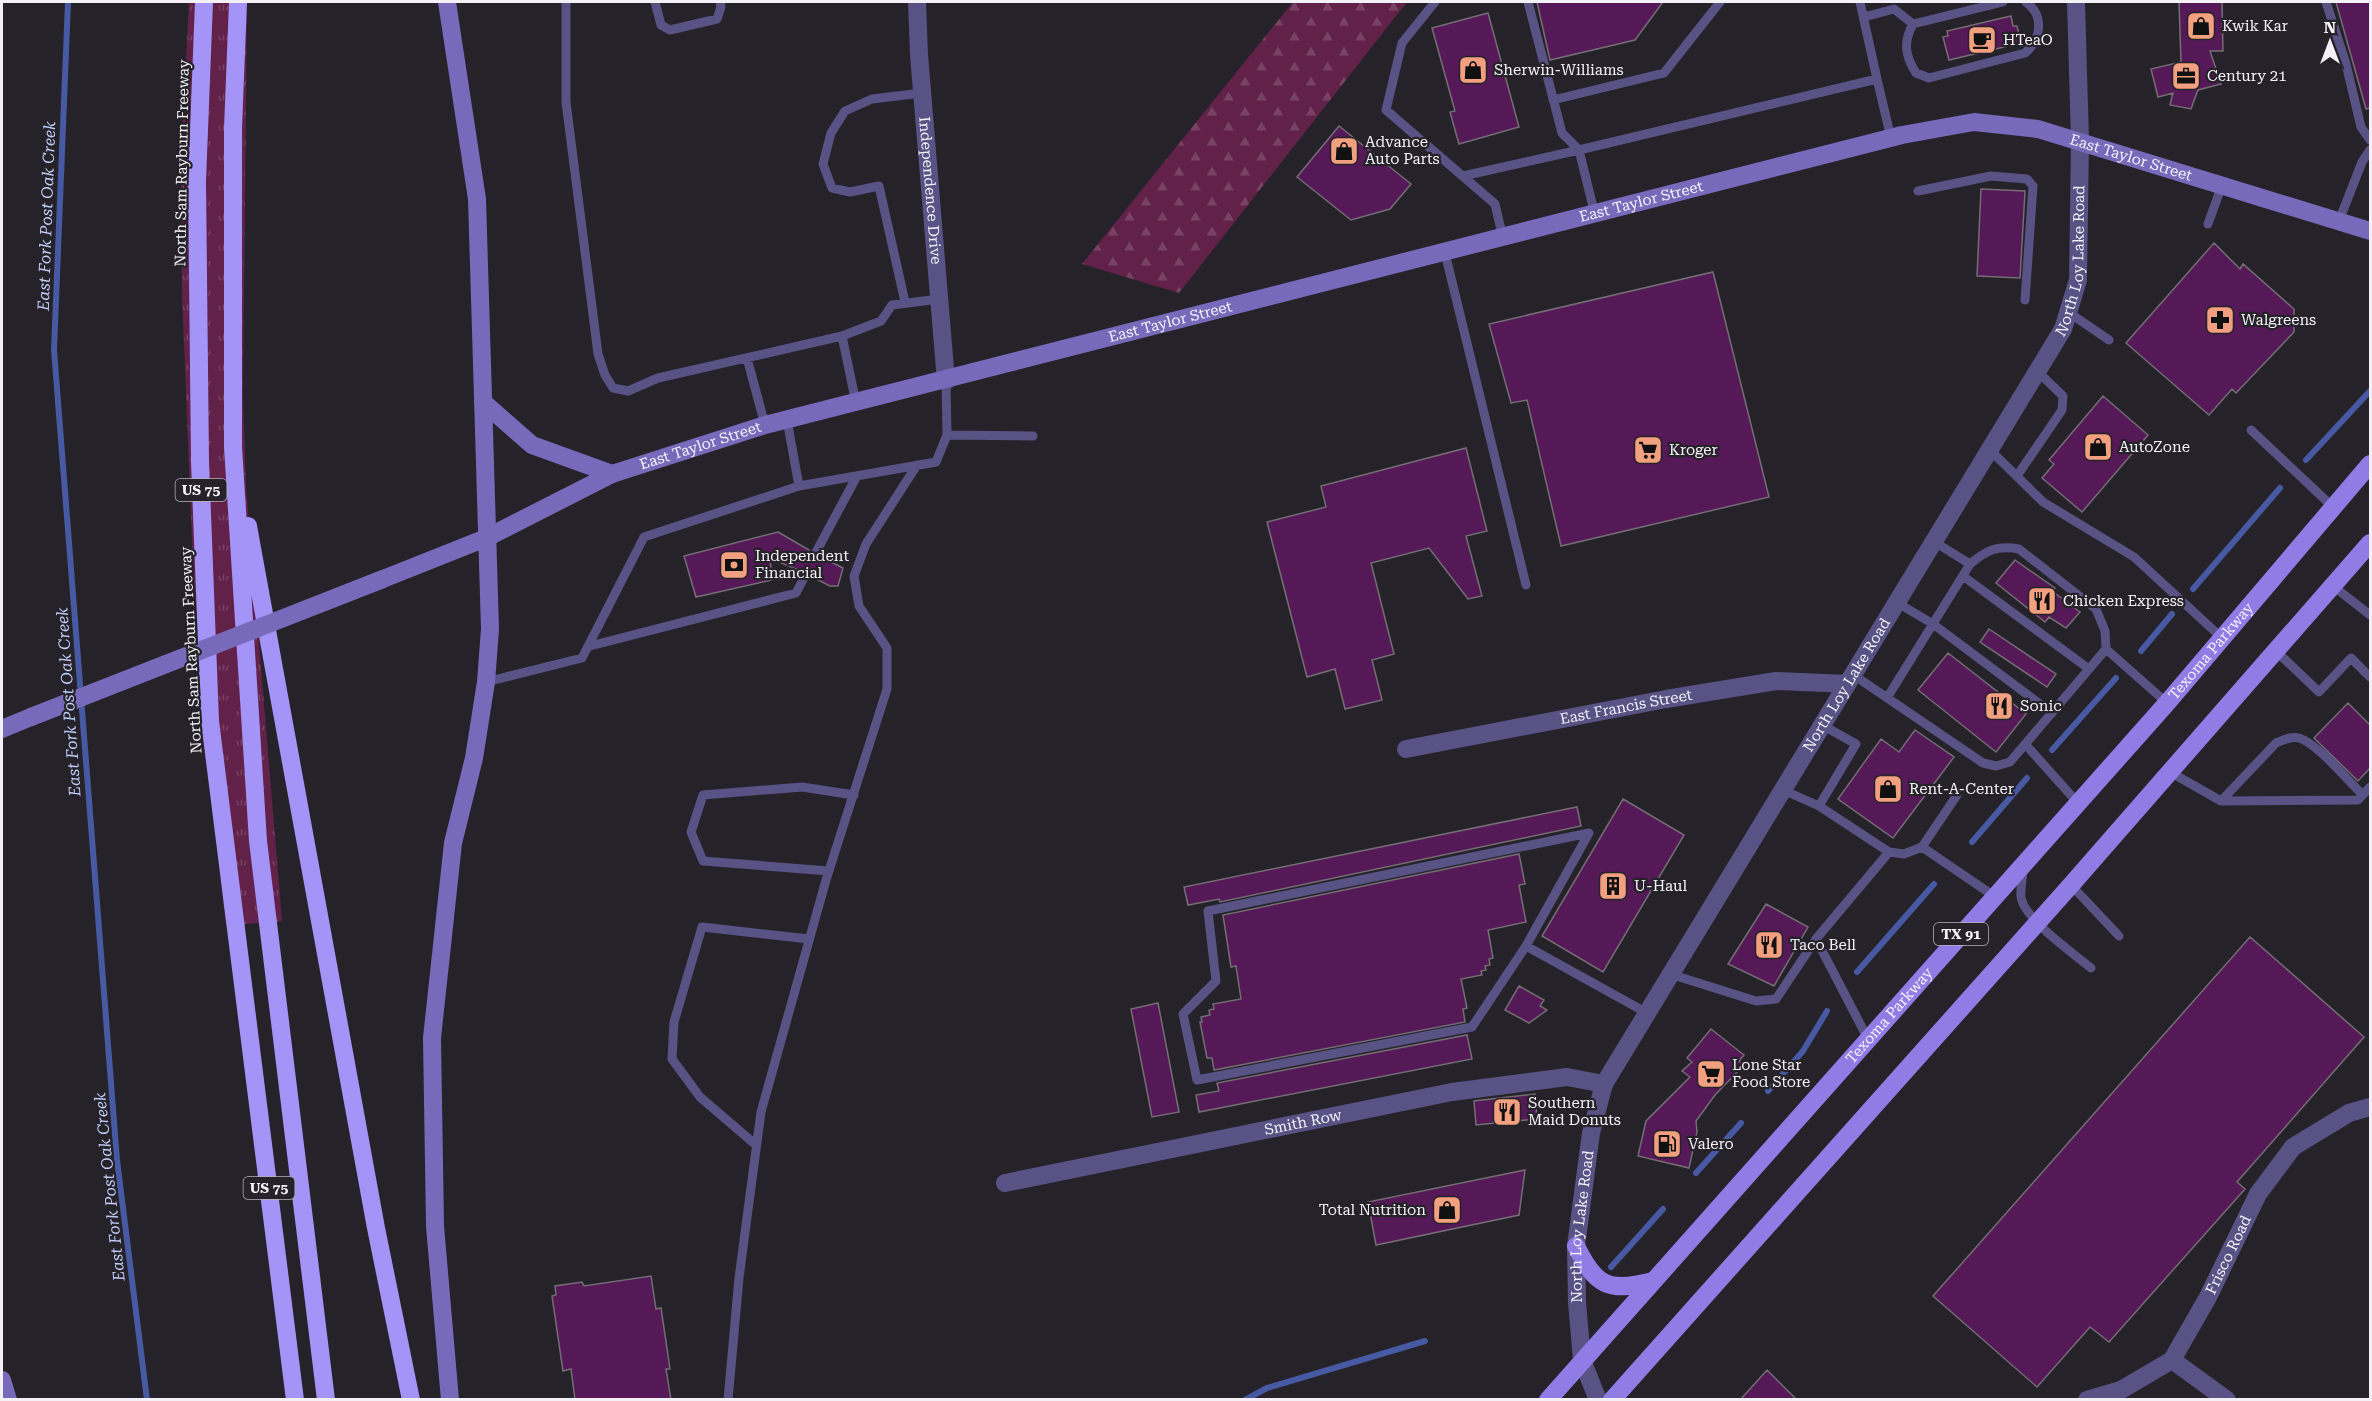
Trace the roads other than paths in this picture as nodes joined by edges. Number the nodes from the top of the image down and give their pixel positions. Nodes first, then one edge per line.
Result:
1 (204, 2) edge
2 (238, 2) edge
3 (447, 2) edge
4 (566, 2) edge
5 (655, 2) edge
6 (720, 2) edge
7 (917, 2) edge
8 (1435, 2) edge
9 (1528, 2) edge
10 (1720, 2) edge
11 (1860, 2) edge
12 (2003, 2) edge
13 (2026, 2) edge
14 (2076, 2) edge
15 (2326, 2) edge
16 (1864, 17) junction
17 (1913, 24) junction
18 (1877, 79) junction
19 (922, 93) junction
20 (1553, 100) junction
21 (1891, 138) junction
22 (2370, 140) edge
23 (2080, 141) junction
24 (1579, 150) junction
25 (2370, 150) edge
26 (1463, 176) junction
27 (2222, 185) junction
28 (1918, 191) dead end
29 (1595, 214) junction
30 (2339, 221) junction
31 (2208, 224) dead end
32 (2370, 231) edge
33 (1503, 238) junction
34 (1445, 253) junction
35 (939, 299) junction
36 (2025, 300) dead end
37 (905, 302) junction
38 (2068, 312) junction
39 (842, 336) junction
40 (2109, 340) dead end
41 (747, 358) junction
42 (2037, 371) junction
43 (946, 381) junction
44 (483, 402) junction
45 (856, 403) junction
46 (786, 420) junction
47 (765, 425) junction
48 (2251, 430) dead end
49 (947, 435) junction
50 (1033, 435) dead end
51 (233, 447) junction
52 (1989, 449) junction
53 (2370, 464) edge
54 (917, 465) junction
55 (612, 474) junction
56 (857, 476) junction
57 (2017, 476) junction
58 (799, 486) junction
59 (2332, 507) junction
60 (486, 538) junction
61 (1933, 541) junction
62 (2370, 543) edge
63 (815, 554) dead end
64 (1970, 564) junction
65 (806, 574) dead end
66 (1963, 576) junction
67 (1526, 585) dead end
68 (2333, 586) junction
69 (1896, 602) junction
70 (2370, 615) edge
71 (1933, 624) junction
72 (2222, 638) junction
73 (590, 646) junction
74 (2106, 649) junction
75 (2276, 651) junction
76 (2089, 669) junction
77 (2370, 677) edge
78 (1850, 679) junction
79 (486, 682) junction
80 (1887, 698) junction
81 (2167, 703) junction
82 (2052, 713) junction
83 (1822, 725) junction
84 (2, 729) edge
85 (2026, 745) junction
86 (1407, 749) dead end
87 (2170, 772) junction
88 (2370, 788) edge
89 (1783, 790) junction
90 (854, 795) junction
91 (1958, 795) dead end
92 (2363, 795) junction
93 (2221, 801) junction
94 (2077, 802) junction
95 (1819, 806) junction
96 (1922, 847) junction
97 (1889, 852) junction
98 (2023, 863) junction
99 (829, 871) junction
100 (2071, 885) junction
101 (1994, 896) junction
102 (2038, 922) junction
103 (2119, 936) dead end
104 (809, 939) junction
105 (1816, 939) junction
106 (1526, 946) junction
107 (2091, 968) dead end
108 (1671, 974) junction
109 (1647, 1013) junction
110 (1868, 1039) junction
111 (1604, 1084) junction
112 (2370, 1107) edge
113 (756, 1145) junction
114 (1005, 1183) dead end
115 (1576, 1246) junction
116 (1653, 1281) junction
117 (2172, 1359) junction
118 (1582, 1360) junction
119 (2, 1380) edge
120 (8, 1400) edge
121 (295, 1400) edge
122 (326, 1400) edge
123 (411, 1400) edge
124 (450, 1400) edge
125 (728, 1400) edge
126 (1548, 1400) edge
127 (1598, 1400) edge
128 (1612, 1400) edge
129 (2087, 1400) edge
130 (2227, 1400) edge

1 - 121 highway, North Sam Rayburn Freeway / US 75
2 - 51 highway, US 75
3 - 44 main road
4 - 41 lane
5 - 6 lane
7 - 19 street, Independence Drive
8 - 26 lane
9 - 20 lane
10 - 20 lane
11 - 16 lane
12 - 17 lane
13 - 17 lane
14 - 23 street, North Loy Lake Road
15 - 22 lane
16 - 17 lane
16 - 18 lane
18 - 21 lane
18 - 24 lane
19 - 35 street, Independence Drive
19 - 37 lane
20 - 24 lane
21 - 23 main road, East Taylor Street
21 - 29 main road, East Taylor Street
23 - 27 main road, East Taylor Street
23 - 38 street, North Loy Lake Road
24 - 26 lane
24 - 29 lane
25 - 30 lane
26 - 33 lane
27 - 30 main road, East Taylor Street
27 - 31 lane
28 - 36 lane
29 - 33 main road, East Taylor Street
30 - 32 main road, East Taylor Street
33 - 34 main road, East Taylor Street
34 - 43 main road, East Taylor Street
34 - 67 lane
35 - 37 lane
35 - 43 street, Independence Drive
37 - 39 lane
38 - 40 lane
38 - 42 street, North Loy Lake Road
39 - 41 lane
39 - 45 lane
41 - 47 lane
42 - 52 street, North Loy Lake Road
42 - 57 lane
43 - 45 main road, East Taylor Street
43 - 49 lane
44 - 55 main road
44 - 60 main road
45 - 46 main road, East Taylor Street
46 - 47 main road, East Taylor Street
46 - 58 lane
47 - 55 main road, East Taylor Street
48 - 59 lane
49 - 50 lane
49 - 54 lane
51 - 122 highway, US 75
51 - 123 highway
52 - 57 lane
52 - 61 street, North Loy Lake Road
53 - 59 main road, Texoma Parkway / TX 91
54 - 56 lane
54 - 90 lane
55 - 60 main road, East Taylor Street
56 - 58 lane
56 - 63 lane
57 - 72 lane
58 - 73 lane
59 - 72 main road, Texoma Parkway / TX 91
60 - 79 main road
60 - 84 main road, East Taylor Street, bridge
61 - 64 lane
61 - 69 street, North Loy Lake Road
62 - 68 main road, TX 91
64 - 66 lane
64 - 74 lane
65 - 73 lane
66 - 71 lane
66 - 76 lane
68 - 70 lane
68 - 75 main road, TX 91
69 - 71 lane
69 - 78 street, North Loy Lake Road
71 - 80 lane
71 - 82 lane
72 - 81 main road, Texoma Parkway / TX 91
73 - 79 lane
74 - 76 lane
74 - 81 lane
75 - 77 lane
75 - 87 main road, TX 91
76 - 82 lane
78 - 80 lane
78 - 83 street, North Loy Lake Road
78 - 86 street, East Francis Street
79 - 124 main road
80 - 85 lane
81 - 94 main road, Texoma Parkway / TX 91
82 - 85 lane
83 - 89 street, North Loy Lake Road
83 - 95 lane
85 - 94 lane
87 - 93 lane
87 - 100 main road, TX 91
88 - 92 lane
89 - 95 lane
89 - 108 street, North Loy Lake Road
90 - 99 lane
90 - 99 lane
91 - 96 lane
92 - 93 lane
92 - 93 lane
94 - 98 main road, Texoma Parkway / TX 91
95 - 97 lane
96 - 97 lane
96 - 101 lane
97 - 105 lane
98 - 101 main road, Texoma Parkway / TX 91
98 - 102 lane
99 - 104 lane
100 - 102 main road, TX 91
100 - 103 lane
101 - 110 main road, Texoma Parkway / TX 91
102 - 107 lane
102 - 128 main road, TX 91
104 - 113 lane
104 - 113 lane
105 - 108 lane
105 - 110 lane
106 - 106 lane
106 - 109 lane
108 - 109 street, North Loy Lake Road
109 - 111 street, North Loy Lake Road
110 - 116 main road, Texoma Parkway / TX 91
111 - 114 street, Smith Row
111 - 115 street, North Loy Lake Road
112 - 117 street, Frisco Road
113 - 125 lane
115 - 116 main road
115 - 118 street, North Loy Lake Road
116 - 118 main road, Texoma Parkway / TX 91
117 - 129 street, Frisco Road
117 - 130 street
118 - 126 main road, Texoma Parkway / TX 91
118 - 127 street, North Loy Lake Road
119 - 120 main road

